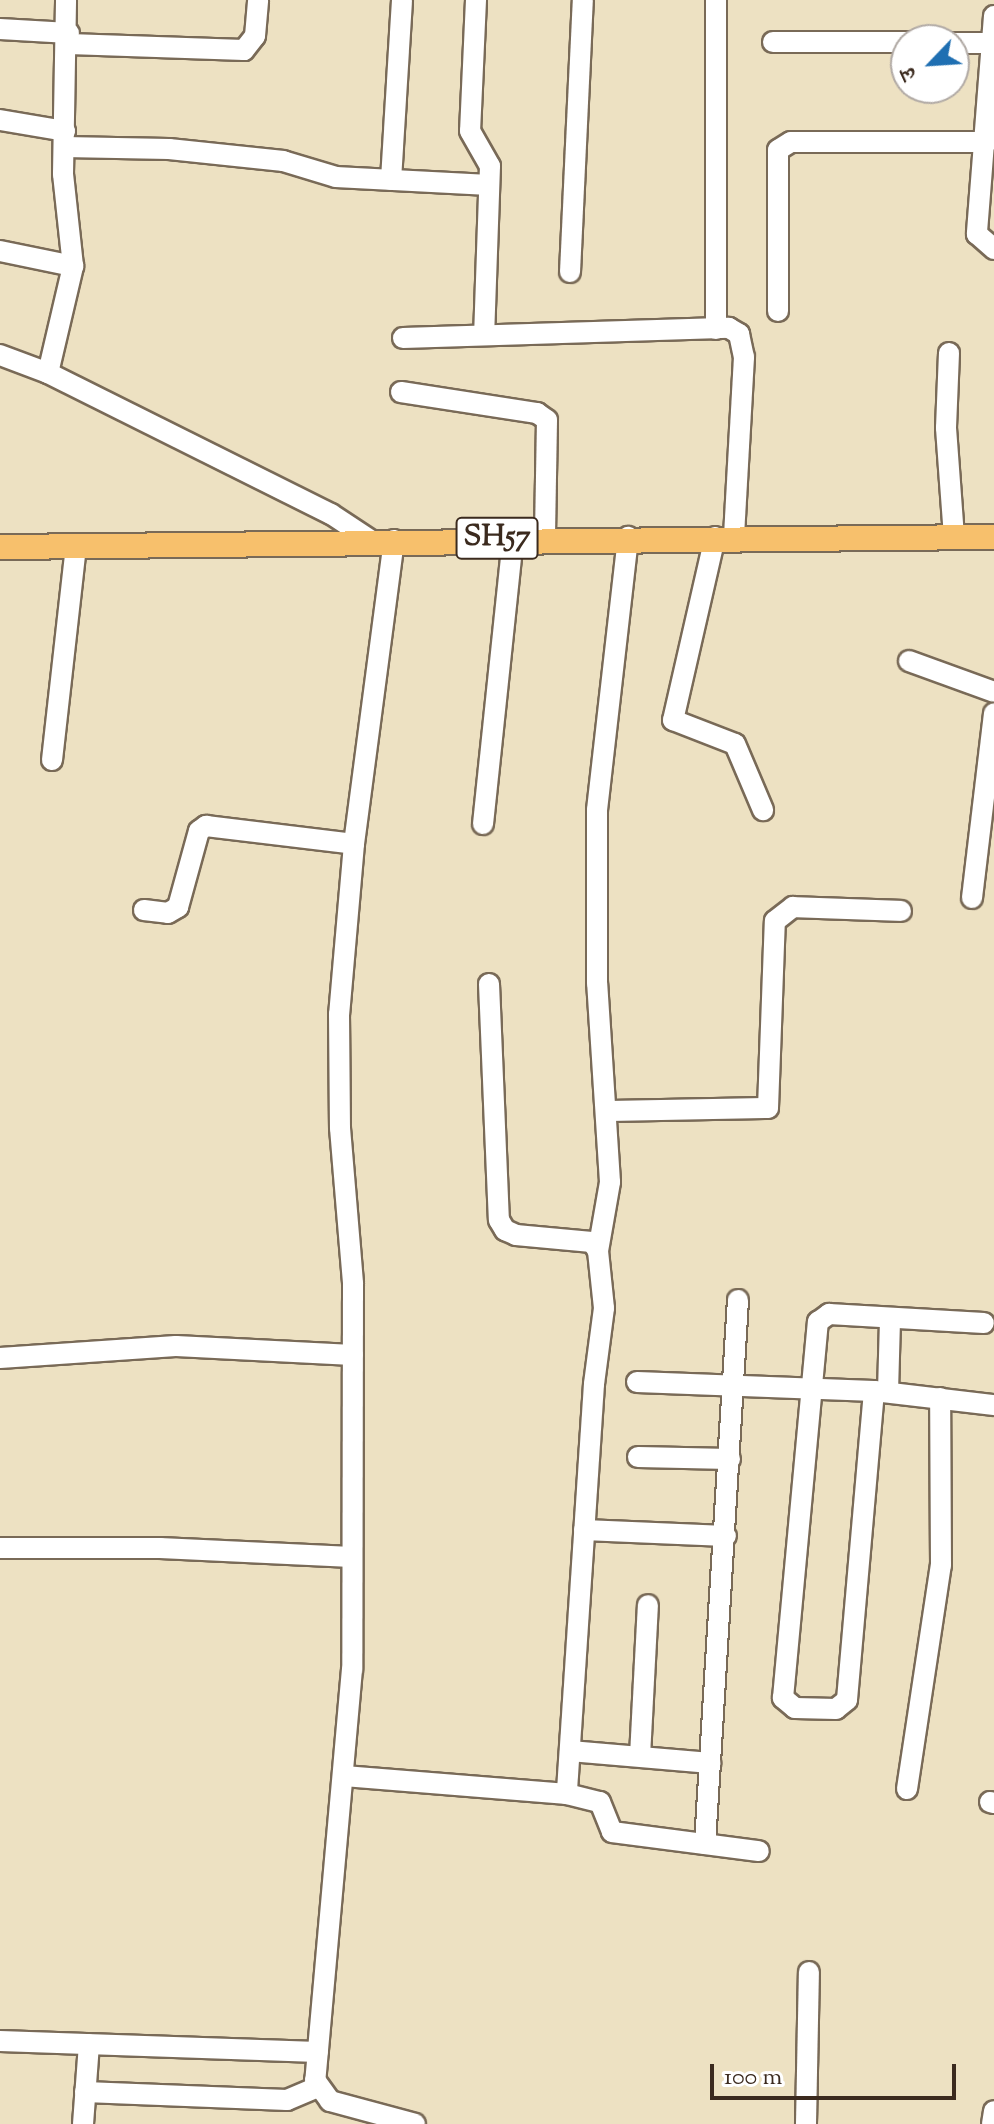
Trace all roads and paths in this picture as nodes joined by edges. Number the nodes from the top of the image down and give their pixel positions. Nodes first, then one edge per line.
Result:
1 (66, 0) edge
2 (258, 0) edge
3 (402, 0) edge
4 (476, 0) edge
5 (583, 0) edge
6 (716, 0) edge
7 (994, 16) edge
8 (0, 29) edge
9 (69, 39) junction
10 (773, 42) dead end
11 (890, 42) edge
12 (970, 43) edge
13 (993, 43) edge
14 (992, 88) edge
15 (0, 120) edge
16 (64, 139) junction
17 (987, 142) junction
18 (391, 180) junction
19 (489, 185) junction
20 (994, 249) edge
21 (0, 251) edge
22 (73, 266) junction
23 (570, 272) dead end
24 (778, 311) dead end
25 (716, 329) junction
26 (484, 335) junction
27 (403, 338) dead end
28 (949, 353) dead end
29 (0, 355) edge
30 (48, 373) junction
31 (401, 392) dead end
32 (628, 537) junction
33 (725, 537) junction
34 (954, 537) junction
35 (994, 537) edge
36 (513, 538) junction
37 (545, 538) junction
38 (383, 540) junction
39 (76, 545) junction
40 (0, 547) edge
41 (909, 661) dead end
42 (994, 692) edge
43 (994, 713) edge
44 (52, 760) dead end
45 (763, 810) dead end
46 (483, 824) dead end
47 (354, 844) junction
48 (972, 898) dead end
49 (144, 910) dead end
50 (901, 911) dead end
51 (489, 984) dead end
52 (606, 1111) junction
53 (598, 1251) junction
54 (738, 1300) dead end
55 (890, 1319) junction
56 (984, 1323) dead end
57 (353, 1355) junction
58 (0, 1358) edge
59 (637, 1382) dead end
60 (734, 1382) junction
61 (810, 1387) junction
62 (881, 1392) junction
63 (940, 1398) junction
64 (994, 1405) edge
65 (638, 1457) dead end
66 (730, 1459) junction
67 (584, 1530) junction
68 (726, 1536) junction
69 (0, 1548) edge
70 (352, 1557) junction
71 (648, 1605) dead end
72 (570, 1751) junction
73 (640, 1756) junction
74 (710, 1763) junction
75 (344, 1776) junction
76 (907, 1789) dead end
77 (567, 1794) junction
78 (705, 1844) junction
79 (759, 1851) dead end
80 (809, 1972) dead end
81 (0, 2041) edge
82 (89, 2044) junction
83 (318, 2052) junction
84 (318, 2087) junction
85 (85, 2092) junction
86 (994, 2111) edge
87 (83, 2124) edge
88 (415, 2124) edge
89 (806, 2124) edge
90 (992, 2124) edge

1 - 9 street
2 - 9 street
3 - 18 street
4 - 19 street
5 - 23 street
6 - 25 street
7 - 13 street
8 - 9 street
9 - 16 street
10 - 11 street
12 - 13 street
13 - 14 street
14 - 17 street
15 - 16 street
16 - 18 street
16 - 22 street
17 - 20 street
17 - 24 street
18 - 19 street
19 - 26 street
21 - 22 street
22 - 30 street
25 - 26 street
25 - 33 street
26 - 27 street
28 - 34 street
29 - 30 street
30 - 38 street
31 - 37 street
32 - 33 main road, SH57
32 - 37 main road, SH57
32 - 52 street
33 - 34 main road, SH57
33 - 45 street
34 - 35 main road, SH57
36 - 37 main road, SH57
36 - 38 main road, SH57
36 - 46 street
38 - 39 main road, SH57
38 - 47 street
39 - 40 main road, SH57
39 - 44 street
41 - 42 street
43 - 48 street
47 - 49 street
47 - 57 street
50 - 52 street
51 - 53 street
52 - 53 street
53 - 67 street
54 - 60 street
55 - 56 street
55 - 61 street
55 - 62 street
57 - 58 street
57 - 70 street
59 - 60 street
60 - 61 street
60 - 66 street
61 - 62 street
61 - 62 street
62 - 63 street
63 - 64 street
63 - 76 street
65 - 66 street
66 - 68 street
67 - 68 street
67 - 72 street
68 - 74 street
69 - 70 street
70 - 75 street
71 - 73 street
72 - 73 street
72 - 77 street
73 - 74 street
74 - 78 street
75 - 77 street
75 - 83 street
77 - 78 street
78 - 79 street
80 - 89 street
81 - 82 street
82 - 83 street
82 - 85 street
83 - 84 street
84 - 85 street
84 - 88 street
85 - 87 street
86 - 90 street

